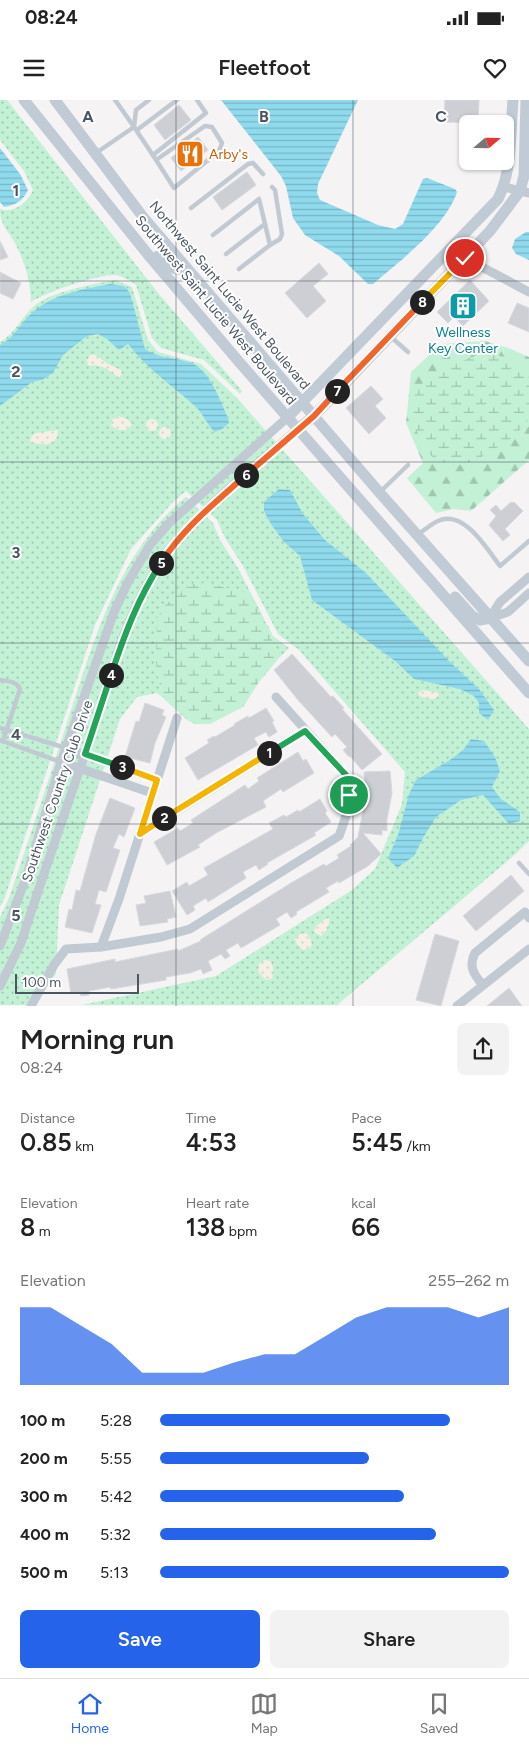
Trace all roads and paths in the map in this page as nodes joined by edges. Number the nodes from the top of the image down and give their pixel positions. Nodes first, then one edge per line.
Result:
1 (24, 100) edge
2 (54, 100) edge
3 (115, 100) edge
4 (149, 100) edge
5 (177, 100) edge
6 (197, 100) edge
7 (513, 100) edge
8 (526, 100) edge
9 (136, 129) junction
10 (95, 154) junction
11 (153, 155) junction
12 (156, 160) junction
13 (263, 174) dead end
14 (272, 187) dead end
15 (504, 187) junction
16 (95, 188) junction
17 (525, 192) edge
18 (191, 208) dead end
19 (264, 224) junction
20 (213, 235) dead end
21 (270, 246) junction
22 (452, 247) junction
23 (226, 254) dead end
24 (465, 258) junction
25 (186, 268) junction
26 (239, 269) dead end
27 (529, 292) edge
28 (390, 336) junction
29 (408, 352) dead end
30 (302, 403) junction
31 (314, 416) junction
32 (288, 417) junction
33 (298, 429) junction
34 (408, 465) dead end
35 (379, 492) junction
36 (417, 535) junction
37 (529, 541) edge
38 (421, 569) junction
39 (529, 577) edge
40 (529, 593) edge
41 (490, 618) junction
42 (529, 661) edge
43 (0, 680) edge
44 (529, 693) edge
45 (276, 697) dead end
46 (178, 718) dead end
47 (0, 728) edge
48 (7, 730) junction
49 (305, 731) junction
50 (2, 741) edge
51 (66, 748) junction
52 (85, 754) junction
53 (61, 762) junction
54 (80, 768) junction
55 (157, 780) junction
56 (152, 793) junction
57 (140, 834) junction
58 (519, 863) dead end
59 (529, 874) edge
60 (529, 918) edge
61 (0, 946) edge
62 (101, 947) junction
63 (529, 949) edge
64 (483, 985) junction
65 (0, 986) edge
66 (31, 1006) edge
67 (457, 1006) edge

1 - 16 main road, Southwest Saint Lucie West Boulevard
2 - 10 main road, Northwest Saint Lucie West Boulevard
3 - 9 lane
4 - 9 lane
5 - 9 lane
6 - 11 lane
7 - 15 main road
8 - 17 main road
9 - 10 lane
9 - 11 lane
10 - 25 main road, Northwest Saint Lucie West Boulevard
11 - 12 lane
12 - 12 lane
13 - 18 lane
14 - 21 lane
15 - 17 street
15 - 22 main road
16 - 25 main road
16 - 32 main road, Southwest Saint Lucie West Boulevard
17 - 24 main road
19 - 20 lane
19 - 21 lane
19 - 23 lane
21 - 26 lane
22 - 24 street
22 - 30 main road
24 - 27 street
24 - 28 main road
25 - 30 main road, Northwest Saint Lucie West Boulevard
28 - 29 lane
28 - 31 main road
30 - 31 main road, Northwest Saint Lucie West Boulevard
30 - 32 main road
31 - 33 main road
31 - 35 main road, Northwest Saint Lucie West Boulevard
32 - 33 main road, Southwest Saint Lucie West Boulevard
32 - 51 street, Southwest Country Club Drive
33 - 38 main road, Southwest Saint Lucie West Boulevard
33 - 52 street, Southwest Country Club Drive
34 - 35 lane
35 - 36 main road, Northwest Saint Lucie West Boulevard
36 - 37 lane
36 - 41 main road, Northwest Saint Lucie West Boulevard
38 - 41 main road
38 - 44 main road, Southwest Saint Lucie West Boulevard
39 - 41 street
40 - 41 street
41 - 42 main road, Northwest Saint Lucie West Boulevard
43 - 48 lane
45 - 49 street
46 - 55 street
47 - 48 lane
48 - 50 lane
48 - 51 lane
49 - 57 street
49 - 62 street
50 - 53 lane
51 - 52 street
51 - 53 street, Southwest Country Club Drive
52 - 54 street, Southwest Country Club Drive
52 - 55 street
53 - 54 street
53 - 61 street, Southwest Country Club Drive
54 - 56 street
54 - 65 street, Southwest Country Club Drive
55 - 56 street
56 - 57 street
57 - 62 street
58 - 59 lane
60 - 64 street
62 - 66 street
63 - 64 street
64 - 67 street

